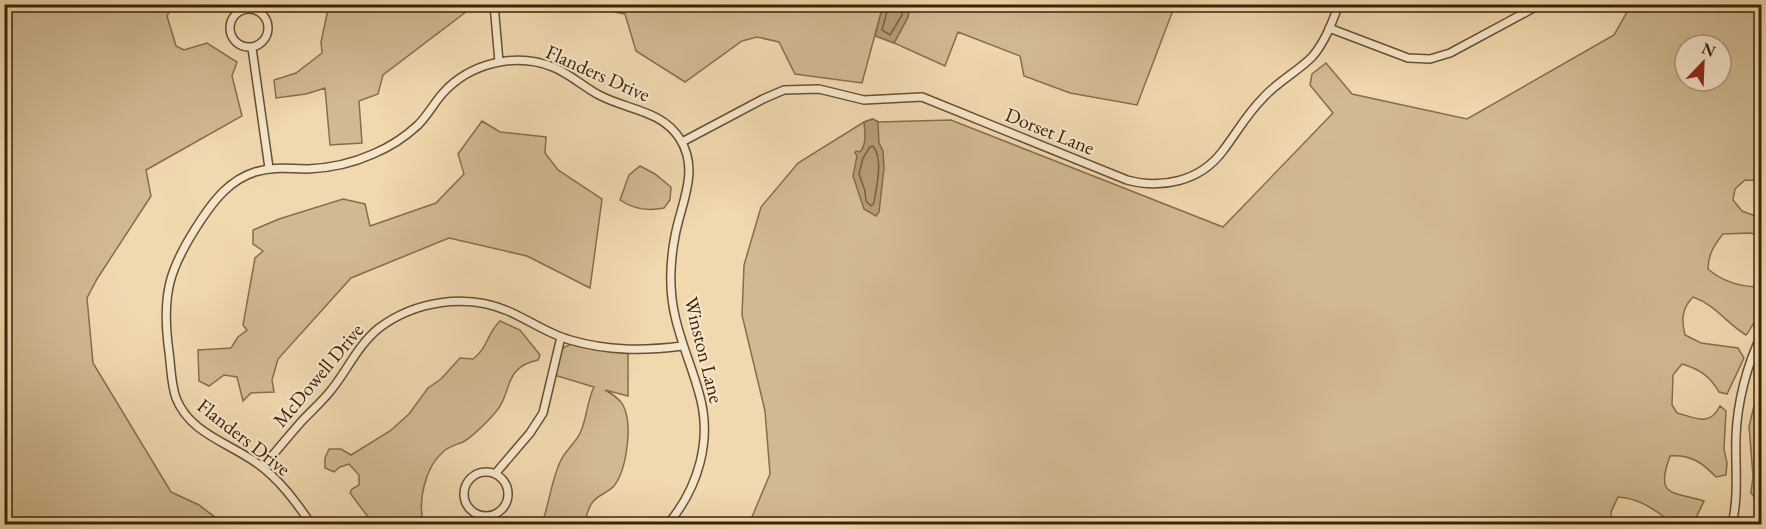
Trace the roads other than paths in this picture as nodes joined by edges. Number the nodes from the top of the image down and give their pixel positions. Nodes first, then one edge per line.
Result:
1 (494, 4) edge
2 (1339, 4) edge
3 (1541, 4) edge
4 (1329, 28) junction
5 (252, 48) junction
6 (499, 62) junction
7 (682, 142) junction
8 (269, 168) junction
9 (1761, 334) edge
10 (561, 337) junction
11 (682, 346) junction
12 (263, 467) junction
13 (495, 474) junction
14 (311, 525) edge
15 (668, 525) edge
16 (1731, 525) edge

1 - 6 street
2 - 4 street, Dorset Lane
3 - 4 street
4 - 7 street, Dorset Lane
5 - 5 street
5 - 8 street
6 - 7 street, Flanders Drive
6 - 8 street, Flanders Drive
7 - 11 street, Winston Lane
8 - 12 street, Flanders Drive
9 - 16 street
10 - 11 street, McDowell Drive
10 - 12 street, McDowell Drive
10 - 13 street
11 - 15 street, Winston Lane
12 - 14 street, Flanders Drive
13 - 13 street

